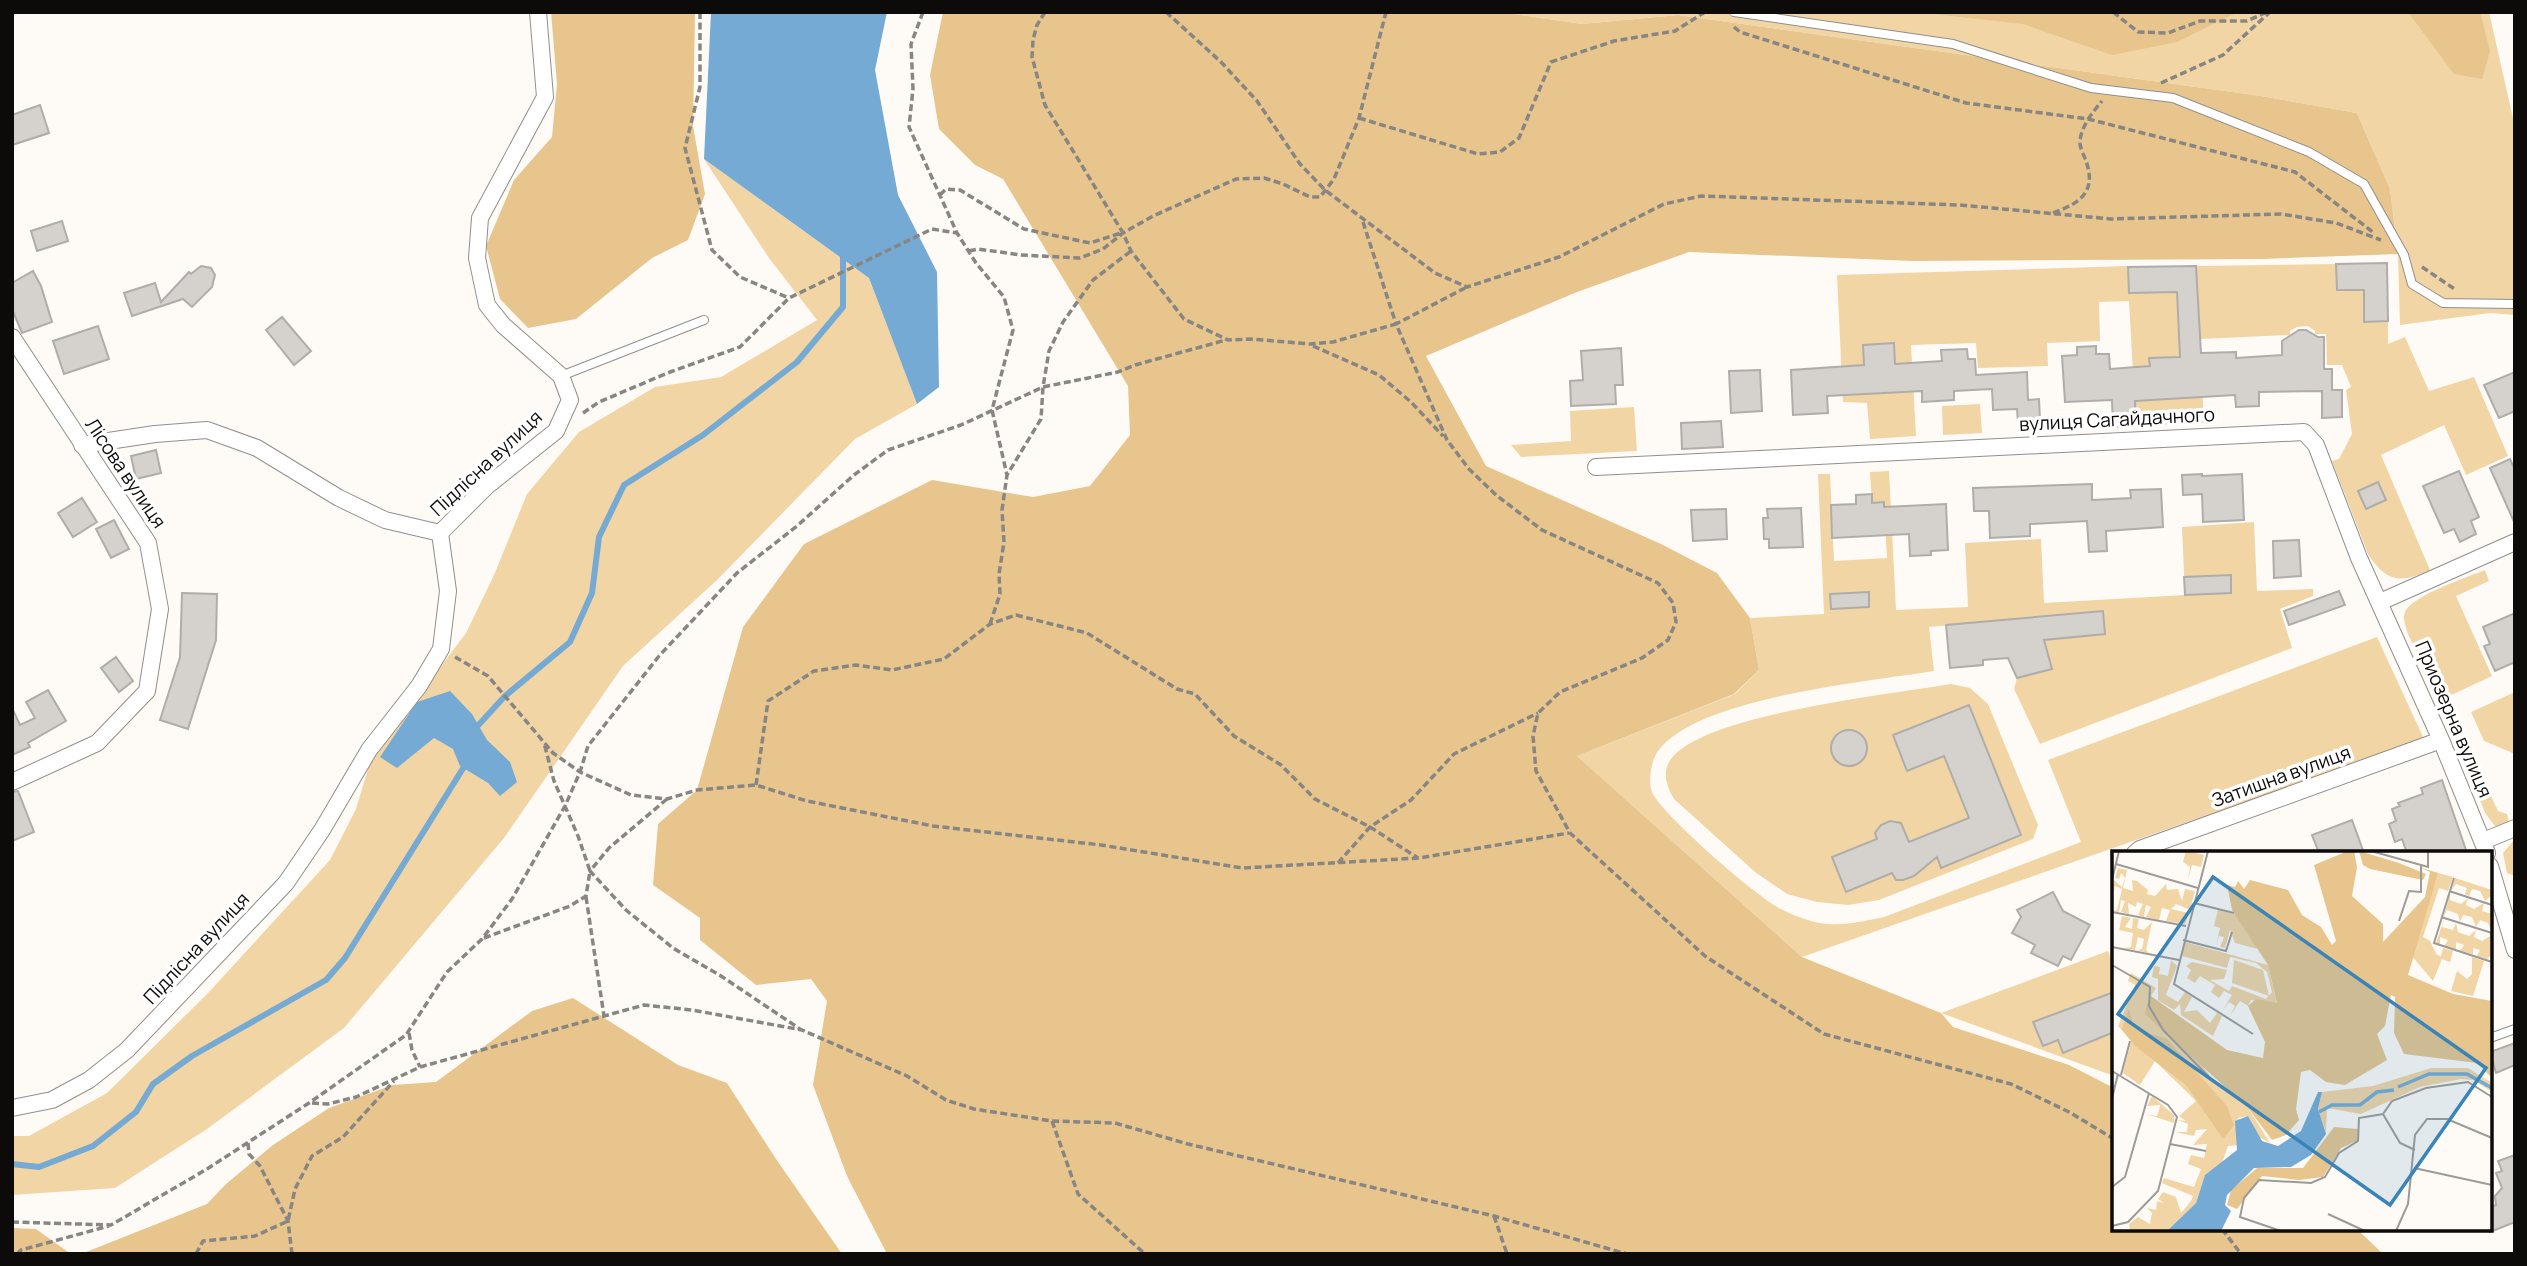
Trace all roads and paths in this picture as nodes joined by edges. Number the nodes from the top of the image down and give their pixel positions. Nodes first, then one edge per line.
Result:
1 (538, 12) edge
2 (699, 12) edge
3 (923, 12) edge
4 (1045, 12) edge
5 (1166, 12) edge
6 (1386, 12) edge
7 (1705, 12) edge
8 (1734, 12) edge
9 (2113, 12) edge
10 (2268, 12) edge
11 (1732, 25) dead end
12 (2110, 90) junction
13 (2142, 94) junction
14 (1360, 118) junction
15 (2088, 119) junction
16 (1325, 190) junction
17 (940, 195) junction
18 (2051, 213) junction
19 (1362, 220) junction
20 (957, 233) junction
21 (1123, 233) junction
22 (969, 251) junction
23 (1131, 251) junction
24 (2404, 255) junction
25 (1466, 287) junction
26 (789, 298) junction
27 (2477, 304) junction
28 (2515, 304) edge
29 (704, 320) dead end
30 (1396, 324) junction
31 (12, 337) edge
32 (1228, 340) junction
33 (1310, 344) junction
34 (561, 376) junction
35 (1042, 387) junction
36 (992, 410) junction
37 (556, 431) junction
38 (1447, 440) junction
39 (82, 445) junction
40 (1596, 467) dead end
41 (1007, 475) junction
42 (440, 533) junction
43 (2515, 542) edge
44 (2380, 602) junction
45 (990, 624) junction
46 (441, 649) junction
47 (1538, 713) junction
48 (2441, 740) junction
49 (543, 741) junction
50 (580, 772) junction
51 (12, 782) edge
52 (755, 785) junction
53 (667, 799) junction
54 (565, 806) junction
55 (1370, 827) junction
56 (2515, 828) edge
57 (1570, 833) junction
58 (2485, 847) edge
59 (2141, 851) edge
60 (1419, 858) junction
61 (1338, 863) junction
62 (590, 871) junction
63 (2492, 873) edge
64 (586, 896) junction
65 (482, 939) junction
66 (2515, 950) edge
67 (604, 1016) junction
68 (2515, 1029) edge
69 (802, 1030) junction
70 (409, 1031) junction
71 (2492, 1037) edge
72 (420, 1068) junction
73 (395, 1079) junction
74 (309, 1103) junction
75 (12, 1108) edge
76 (1052, 1121) junction
77 (2112, 1138) edge
78 (248, 1143) junction
79 (1494, 1216) junction
80 (288, 1221) junction
81 (12, 1223) edge
82 (111, 1225) junction
83 (2224, 1231) edge
84 (17, 1254) edge
85 (196, 1254) edge
86 (292, 1254) edge
87 (1145, 1254) edge
88 (1507, 1254) edge
89 (1627, 1254) edge
90 (2241, 1254) edge

1 - 34 street
2 - 26 path
3 - 17 path
4 - 21 path
5 - 16 path
6 - 14 path
7 - 14 path
8 - 12 lane
9 - 10 path
10 - 13 path
11 - 15 path
12 - 13 lane
12 - 15 path
13 - 24 lane
14 - 16 path
15 - 18 path
15 - 24 path
16 - 19 path
16 - 21 path
17 - 20 path
17 - 21 path
18 - 24 path
18 - 25 path
19 - 25 path
19 - 30 path
20 - 22 path
20 - 26 path
21 - 22 path
21 - 23 path
22 - 36 path
23 - 32 path
23 - 35 path
24 - 27 path
24 - 27 lane
25 - 30 path
26 - 37 path
27 - 28 lane
29 - 34 lane
30 - 33 path
30 - 38 path
31 - 39 street, Лісова вулиця
32 - 33 path
32 - 35 path
33 - 38 path
34 - 37 street, Підлісна вулиця
35 - 36 path
35 - 41 path
36 - 41 path
36 - 50 path
37 - 42 street, Підлісна вулиця
38 - 47 path
39 - 42 street
39 - 51 street, Лісова вулиця
40 - 44 street, вулиця Сагайдачного
41 - 45 path
42 - 46 street, Підлісна вулиця
43 - 44 street
44 - 48 street, Приозерна вулиця
45 - 52 path
45 - 55 path
46 - 49 path
46 - 75 street, Підлісна вулиця
47 - 55 path
47 - 57 path
48 - 58 street, Приозерна вулиця
48 - 59 street, Затишна вулиця
49 - 50 path
49 - 54 path
50 - 53 path
50 - 54 path
52 - 53 path
52 - 61 path
53 - 62 path
54 - 62 path
54 - 65 path
55 - 60 path
55 - 61 path
56 - 58 street
57 - 60 path
57 - 77 path
60 - 61 path
62 - 64 path
62 - 69 path
63 - 66 street
64 - 65 path
64 - 67 path
65 - 70 path
67 - 69 path
67 - 72 path
68 - 71 lane
69 - 76 path
70 - 72 path
70 - 74 path
72 - 73 path
73 - 74 path
73 - 80 path
74 - 78 path
76 - 79 path
76 - 87 path
78 - 80 path
78 - 82 path
79 - 88 path
79 - 89 path
80 - 85 path
80 - 86 path
81 - 82 path
82 - 84 path
83 - 90 path

